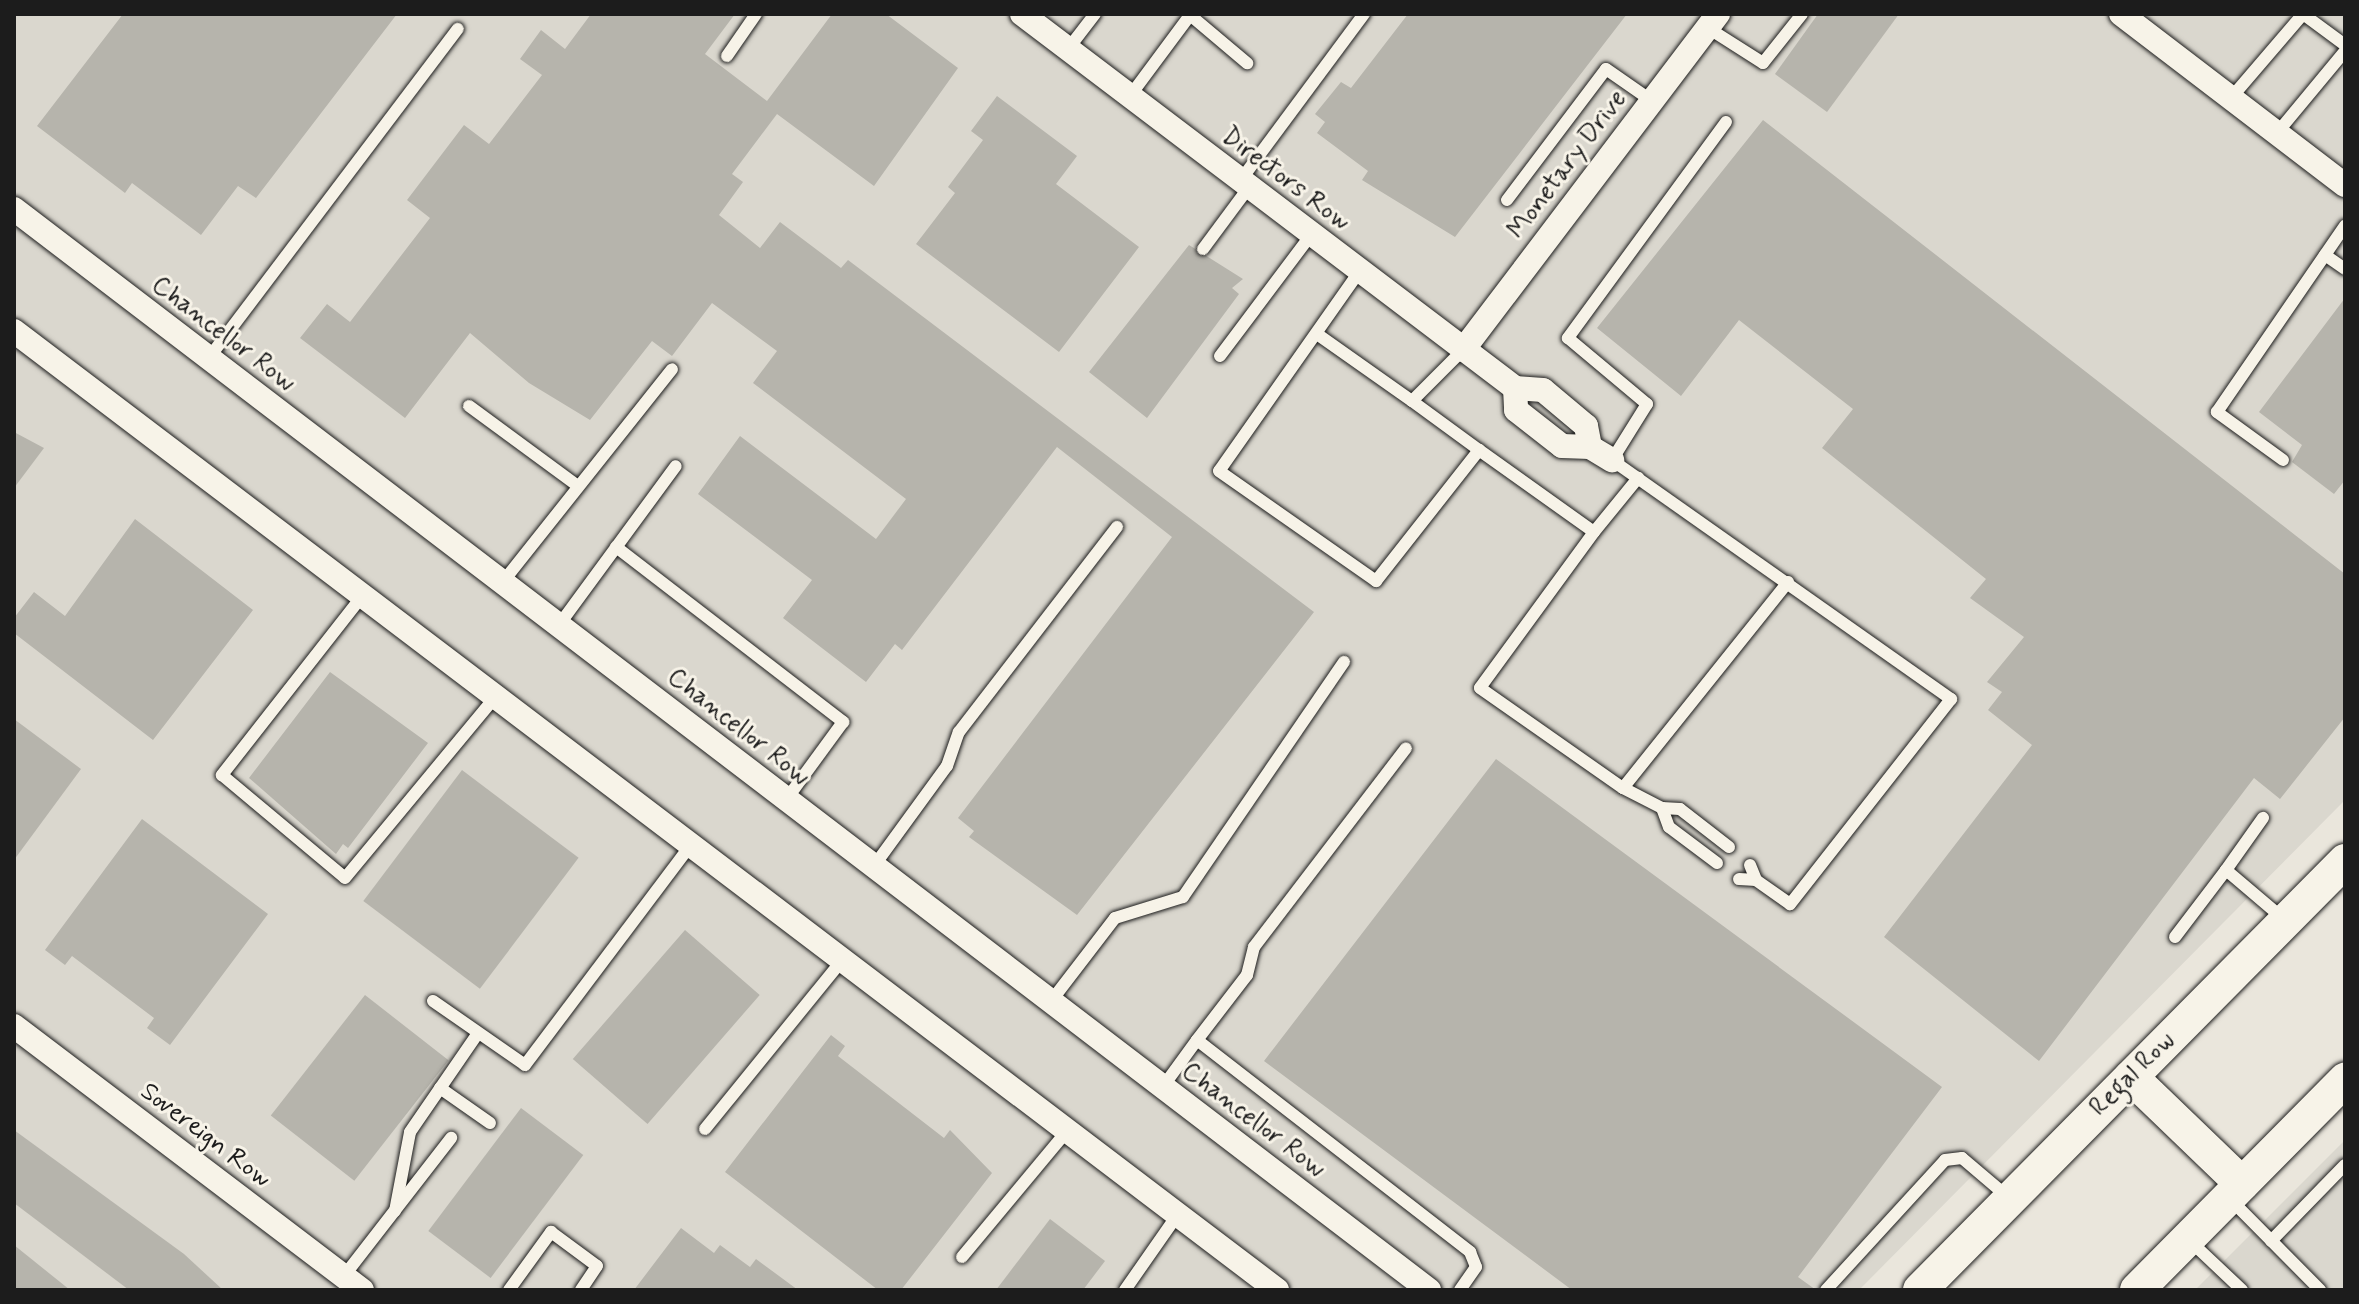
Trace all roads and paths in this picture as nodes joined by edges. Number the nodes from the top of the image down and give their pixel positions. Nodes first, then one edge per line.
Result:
1 (756, 14) edge
2 (1022, 14) edge
3 (1095, 14) edge
4 (1190, 14) edge
5 (1364, 14) edge
6 (1802, 14) edge
7 (2121, 14) edge
8 (1713, 21) edge
9 (458, 29) dead end
10 (2345, 48) edge
11 (1068, 49) junction
12 (727, 56) dead end
13 (1247, 63) dead end
14 (1130, 96) junction
15 (2231, 98) junction
16 (1652, 101) junction
17 (1726, 122) dead end
18 (2277, 133) junction
19 (1244, 184) junction
20 (2345, 185) edge
21 (1507, 200) dead end
22 (14, 209) edge
23 (2345, 226) edge
24 (1311, 235) junction
25 (1203, 249) dead end
26 (2325, 255) junction
27 (2345, 269) edge
28 (1359, 272) junction
29 (14, 331) edge
30 (1317, 334) junction
31 (1463, 350) junction
32 (1220, 356) dead end
33 (208, 359) junction
34 (672, 369) dead end
35 (1412, 401) junction
36 (469, 406) dead end
37 (1479, 450) junction
38 (1612, 460) junction
39 (2283, 460) dead end
40 (676, 466) dead end
41 (1638, 478) junction
42 (578, 486) junction
43 (1117, 527) dead end
44 (1594, 532) junction
45 (616, 547) junction
46 (1788, 582) junction
47 (502, 583) junction
48 (363, 595) junction
49 (559, 625) junction
50 (1344, 662) dead end
51 (496, 696) junction
52 (1406, 748) dead end
53 (1623, 788) junction
54 (786, 800) junction
55 (1662, 808) junction
56 (2263, 818) dead end
57 (689, 847) junction
58 (1729, 847) dead end
59 (2345, 861) edge
60 (1717, 863) dead end
61 (1750, 865) dead end
62 (874, 866) junction
63 (2226, 870) junction
64 (1739, 879) dead end
65 (1756, 880) junction
66 (2285, 920) junction
67 (2175, 937) dead end
68 (844, 958) junction
69 (1052, 1000) junction
70 (433, 1001) dead end
71 (14, 1026) edge
72 (478, 1033) junction
73 (1197, 1040) junction
74 (2131, 1077) junction
75 (2345, 1080) edge
76 (440, 1088) junction
77 (1162, 1088) junction
78 (490, 1123) dead end
79 (1070, 1128) junction
80 (705, 1129) dead end
81 (451, 1138) dead end
82 (2345, 1165) edge
83 (2235, 1191) junction
84 (2010, 1199) junction
85 (395, 1211) junction
86 (1178, 1214) junction
87 (2187, 1238) junction
88 (2271, 1241) junction
89 (962, 1257) dead end
90 (353, 1283) edge
91 (509, 1290) edge
92 (581, 1290) edge
93 (1125, 1290) edge
94 (1277, 1290) edge
95 (1429, 1290) edge
96 (1460, 1290) edge
97 (1826, 1290) edge
98 (1920, 1290) edge
99 (2137, 1290) edge
100 (2242, 1290) edge
101 (2320, 1290) edge

1 - 12 lane
2 - 11 street, Directors Row
3 - 11 lane
4 - 13 lane
4 - 14 lane
5 - 19 lane
6 - 8 lane
7 - 15 street
8 - 16 street, Monetary Drive
9 - 33 lane
10 - 15 lane
10 - 18 lane
11 - 14 street, Directors Row
14 - 19 street, Directors Row
15 - 18 street
16 - 21 lane
16 - 31 street, Monetary Drive
17 - 38 lane
18 - 20 street
19 - 24 street, Directors Row
19 - 25 lane
22 - 33 street, Chancellor Row
23 - 26 lane
24 - 28 street, Directors Row
24 - 32 lane
26 - 27 lane
26 - 39 lane
28 - 30 lane
28 - 31 street, Directors Row
29 - 48 street
30 - 35 lane
30 - 37 lane
31 - 35 lane
31 - 38 street, Directors Row
33 - 47 street, Chancellor Row
34 - 42 lane
35 - 37 lane
36 - 42 lane
37 - 44 lane
38 - 41 lane
40 - 45 lane
41 - 44 lane
41 - 46 lane
42 - 47 lane
43 - 62 lane
44 - 53 lane
45 - 49 lane
45 - 54 lane
46 - 53 lane
46 - 65 lane
47 - 49 street, Chancellor Row
48 - 51 street
48 - 51 lane
49 - 54 street, Chancellor Row
50 - 69 lane
51 - 57 street
52 - 73 lane
53 - 55 lane
54 - 62 street, Chancellor Row
55 - 58 lane
55 - 60 lane
56 - 63 lane
57 - 68 street
57 - 72 lane
59 - 66 main road, Regal Row
61 - 65 lane
62 - 69 street, Chancellor Row
63 - 66 lane
63 - 67 lane
64 - 65 lane
66 - 74 main road, Regal Row
68 - 79 street
68 - 80 lane
69 - 77 street, Chancellor Row
70 - 72 lane
71 - 90 street, Sovereign Row
72 - 76 lane
73 - 77 lane
73 - 96 lane
74 - 83 main road
74 - 84 main road, Regal Row
75 - 83 main road
76 - 78 lane
76 - 85 lane
77 - 95 street, Chancellor Row
79 - 86 street
79 - 89 lane
81 - 85 lane
82 - 88 lane
83 - 87 main road
83 - 88 lane
84 - 97 lane
84 - 98 main road, Regal Row
85 - 90 lane
86 - 93 lane
86 - 94 street
87 - 99 main road
87 - 100 lane
88 - 101 lane
91 - 92 lane

